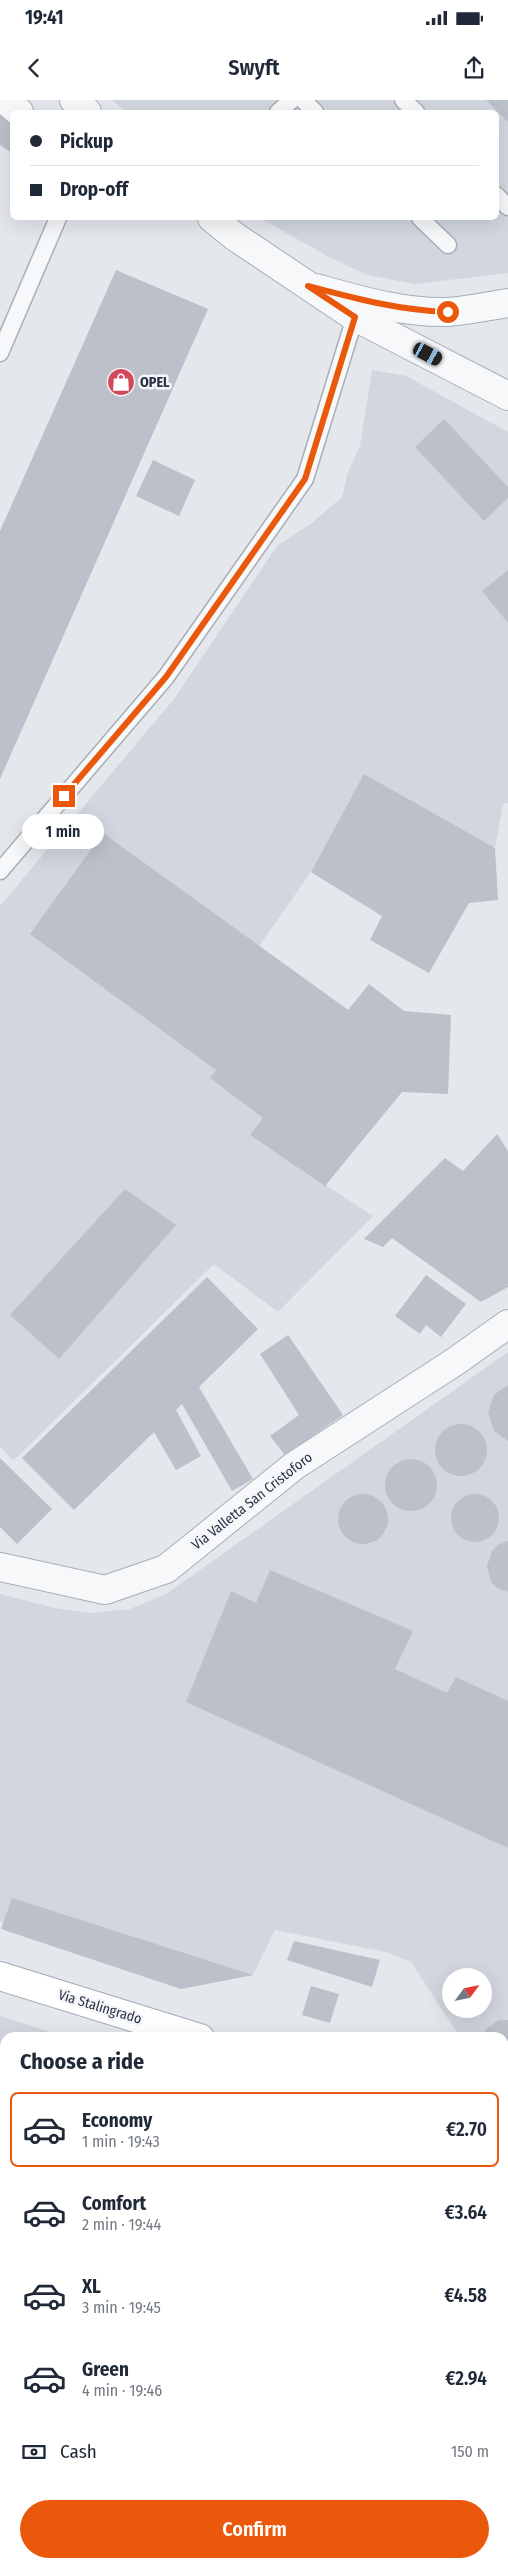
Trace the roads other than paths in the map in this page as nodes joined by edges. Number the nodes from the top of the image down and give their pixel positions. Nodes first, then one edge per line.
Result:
1 (5, 100) edge
2 (74, 100) edge
3 (292, 100) edge
4 (303, 100) edge
5 (404, 100) edge
6 (17, 110) edge
7 (85, 110) edge
8 (280, 110) edge
9 (313, 110) edge
10 (414, 110) edge
11 (499, 198) edge
12 (508, 207) edge
13 (57, 220) edge
14 (214, 220) edge
15 (422, 220) edge
16 (448, 245) dead end
17 (308, 286) junction
18 (508, 302) edge
19 (355, 317) junction
20 (0, 353) edge
21 (508, 396) edge
22 (0, 871) edge
23 (508, 1324) edge
24 (0, 1567) edge
25 (0, 1976) edge
26 (181, 2032) edge

1 - 6 street
2 - 7 street
3 - 8 lane
4 - 9 lane
5 - 10 lane
11 - 12 lane
13 - 20 lane
14 - 17 street
15 - 16 lane
17 - 18 street
17 - 19 street
19 - 21 street
19 - 22 lane
23 - 24 street, Via Valletta San Cristoforo
25 - 26 main road, Via Stalingrado

